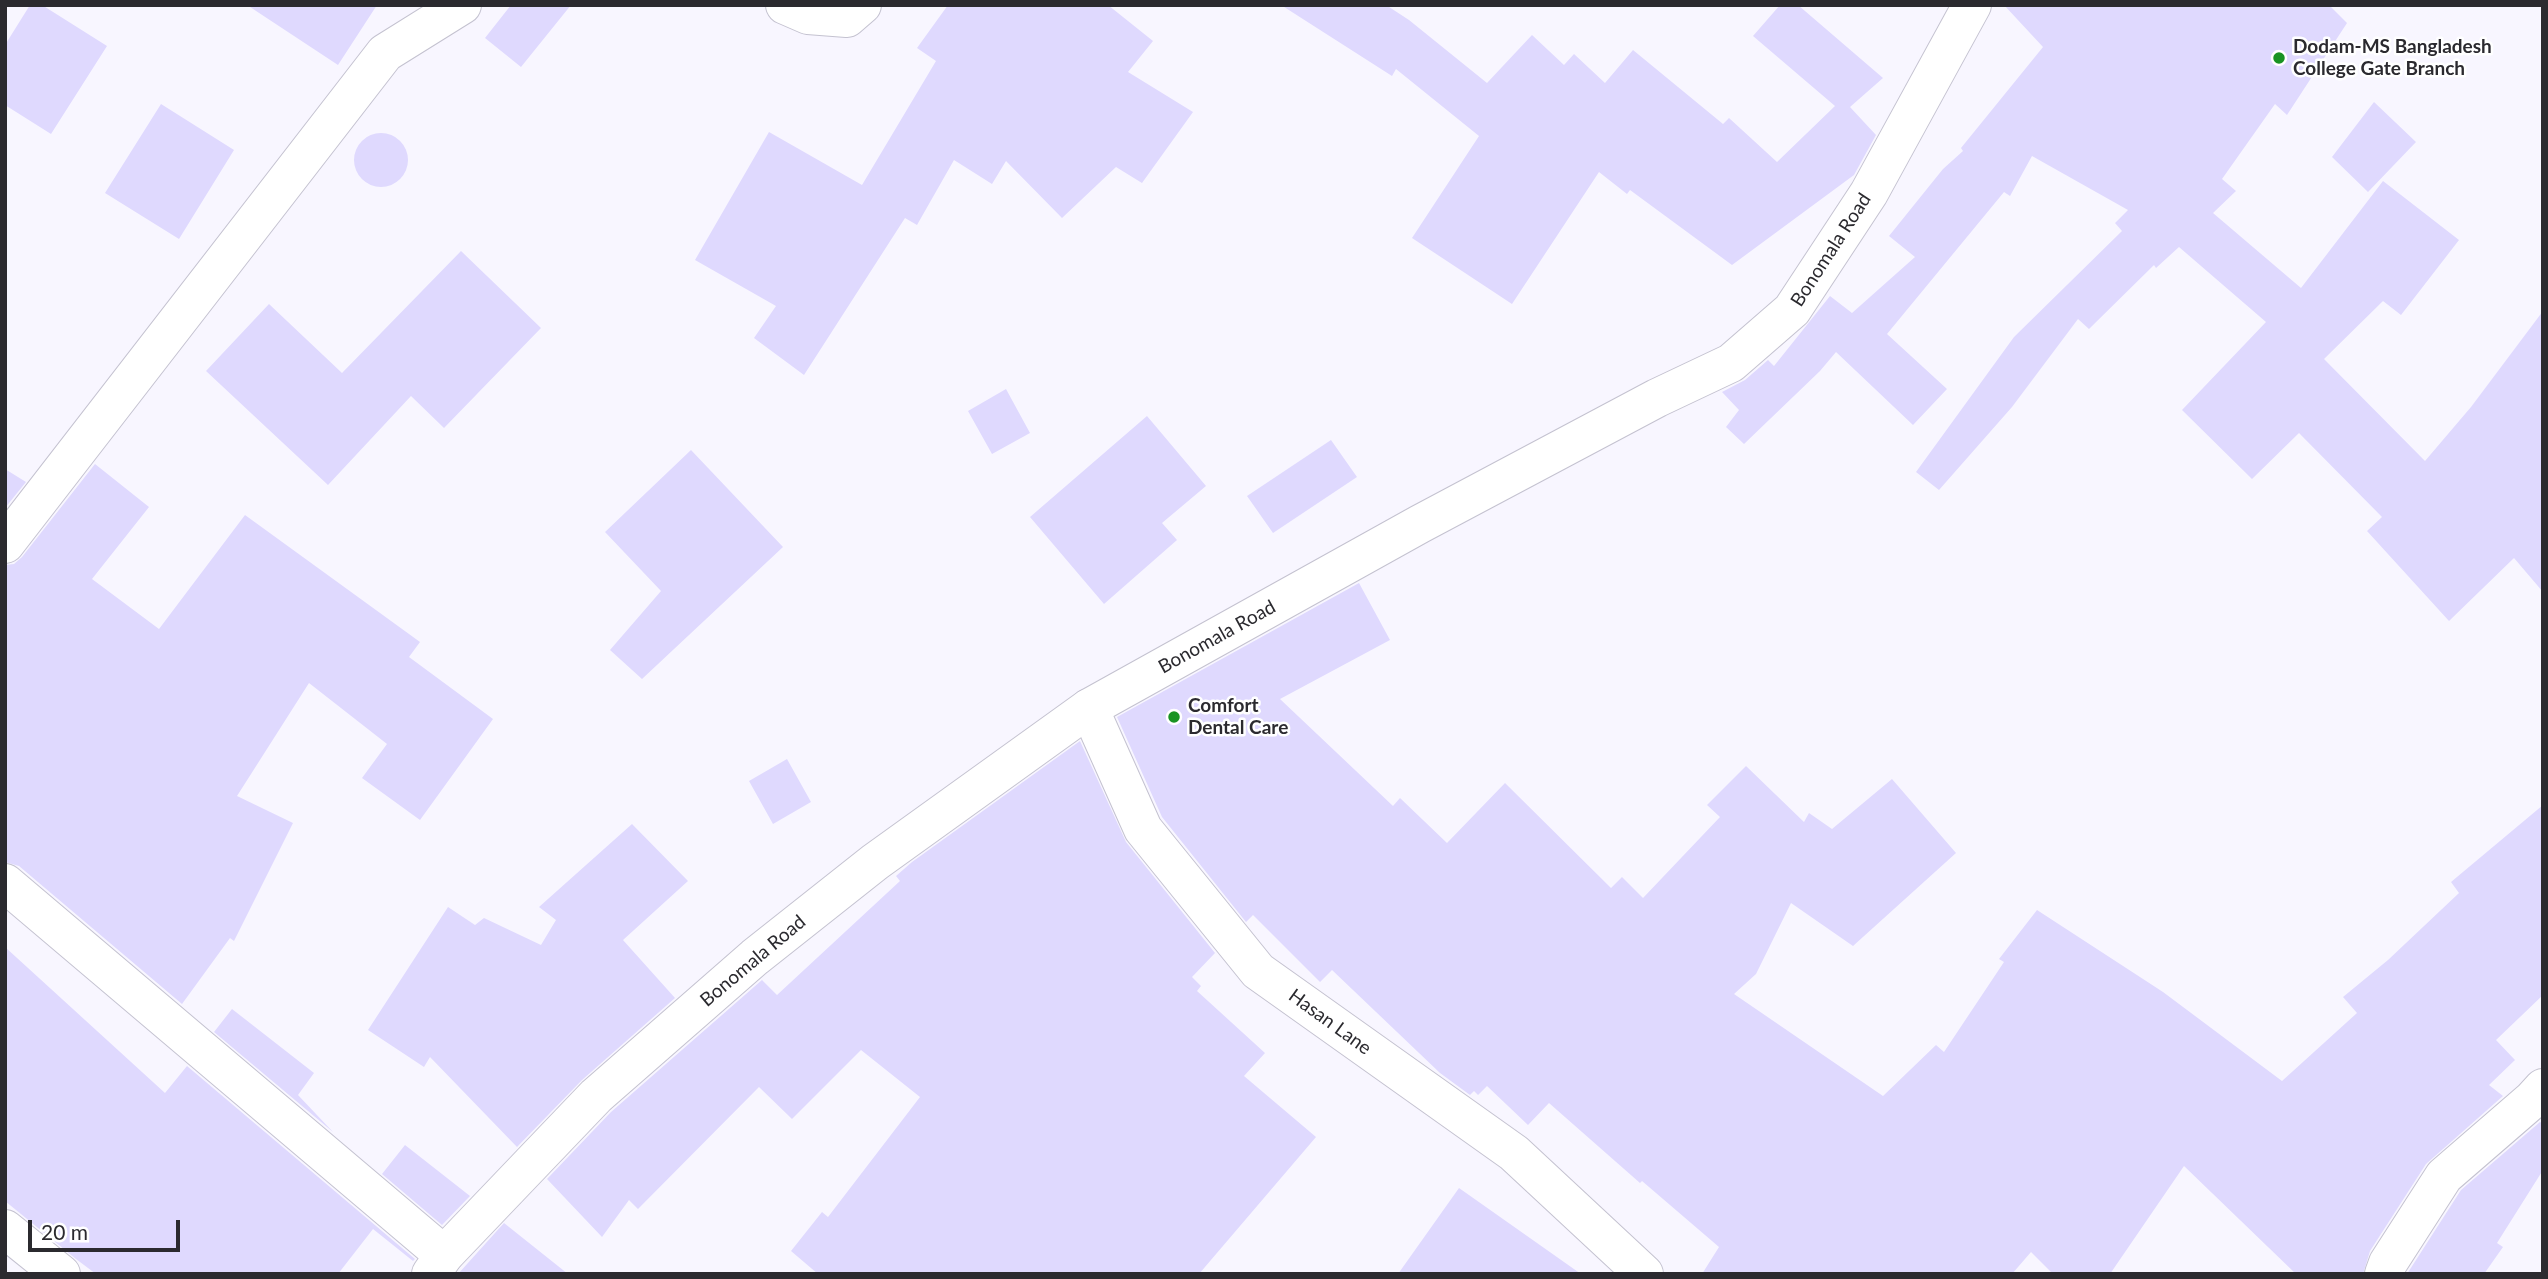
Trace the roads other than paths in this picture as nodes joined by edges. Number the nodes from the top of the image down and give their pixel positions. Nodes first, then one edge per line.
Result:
1 (462, 5) edge
2 (785, 5) edge
3 (862, 5) edge
4 (1972, 5) edge
5 (5, 544) edge
6 (1089, 708) junction
7 (5, 883) edge
8 (2543, 1088) edge
9 (5, 1229) edge
10 (437, 1265) edge
11 (61, 1274) edge
12 (1644, 1274) edge
13 (2384, 1274) edge

1 - 5 street
2 - 3 street
4 - 6 street, Bonomala Road
6 - 10 street, Bonomala Road
6 - 12 street, Hasan Lane
7 - 10 street
8 - 13 street
9 - 11 street

